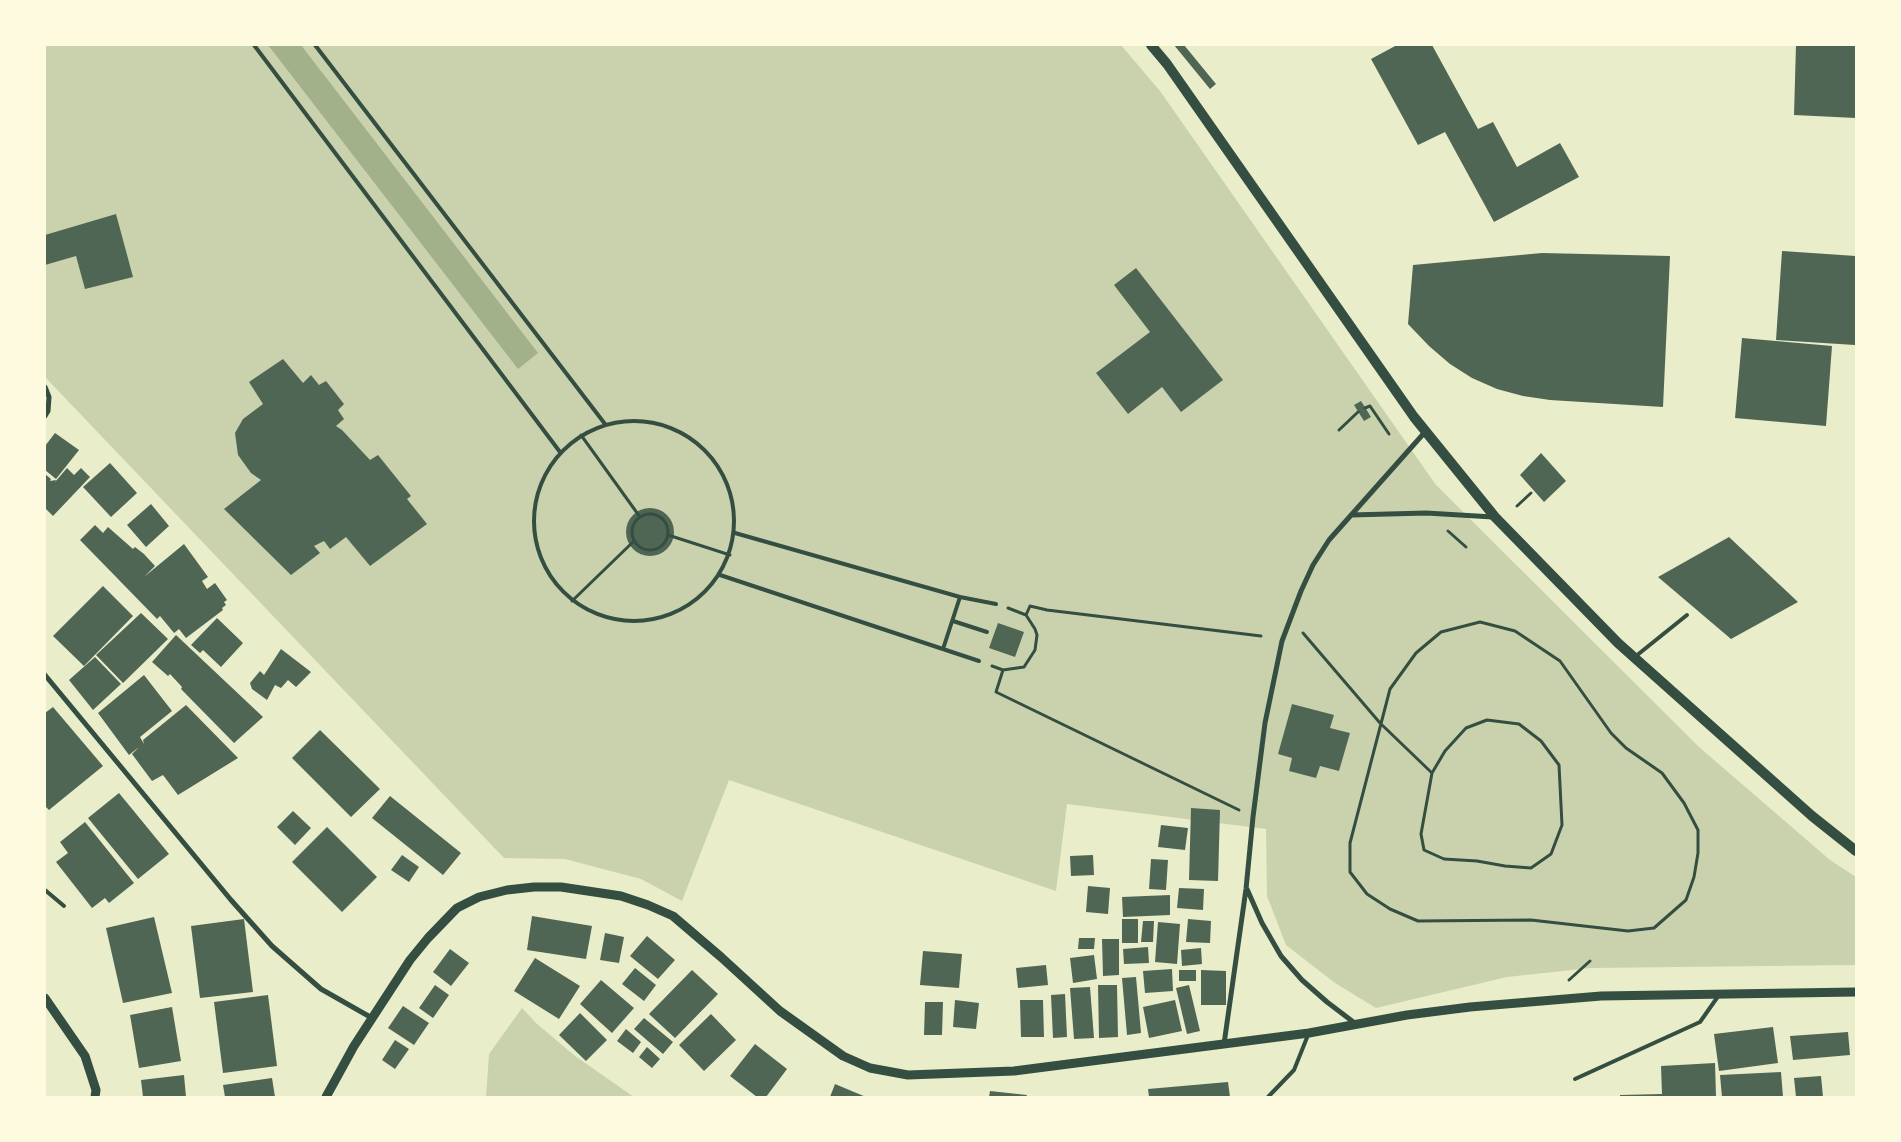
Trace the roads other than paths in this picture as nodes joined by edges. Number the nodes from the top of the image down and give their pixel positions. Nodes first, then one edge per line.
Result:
1 (254, 45) edge
2 (315, 45) edge
3 (1151, 45) edge
4 (45, 387) edge
5 (45, 416) edge
6 (605, 424) junction
7 (1425, 432) junction
8 (560, 452) junction
9 (1351, 514) junction
10 (1496, 517) junction
11 (735, 533) junction
12 (720, 575) junction
13 (960, 597) junction
14 (996, 604) dead end
15 (1687, 615) dead end
16 (953, 621) junction
17 (987, 632) dead end
18 (943, 649) junction
19 (1634, 657) junction
20 (979, 661) dead end
21 (45, 675) edge
22 (1856, 851) edge
23 (1246, 889) junction
24 (45, 890) edge
25 (64, 906) dead end
26 (1856, 992) edge
27 (1718, 995) junction
28 (45, 998) edge
29 (372, 1018) junction
30 (1358, 1025) junction
31 (1309, 1033) junction
32 (1224, 1044) junction
33 (1575, 1079) dead end
34 (95, 1097) edge
35 (326, 1097) edge
36 (1268, 1097) edge

1 - 8 lane
2 - 6 lane
3 - 7 main road
4 - 5 street
6 - 8 lane
6 - 11 lane
7 - 9 street
7 - 10 main road
8 - 12 lane
9 - 10 street
9 - 23 street
10 - 19 main road
11 - 12 lane
11 - 13 lane
12 - 18 lane
13 - 14 lane
13 - 16 lane
15 - 19 lane
16 - 17 lane
16 - 18 lane
18 - 20 lane
19 - 22 main road
21 - 29 street
23 - 30 street
23 - 32 street
24 - 25 lane
26 - 27 street
27 - 30 street
27 - 33 lane
28 - 34 street
29 - 32 street
29 - 35 street
30 - 31 street
31 - 32 street
31 - 36 lane

